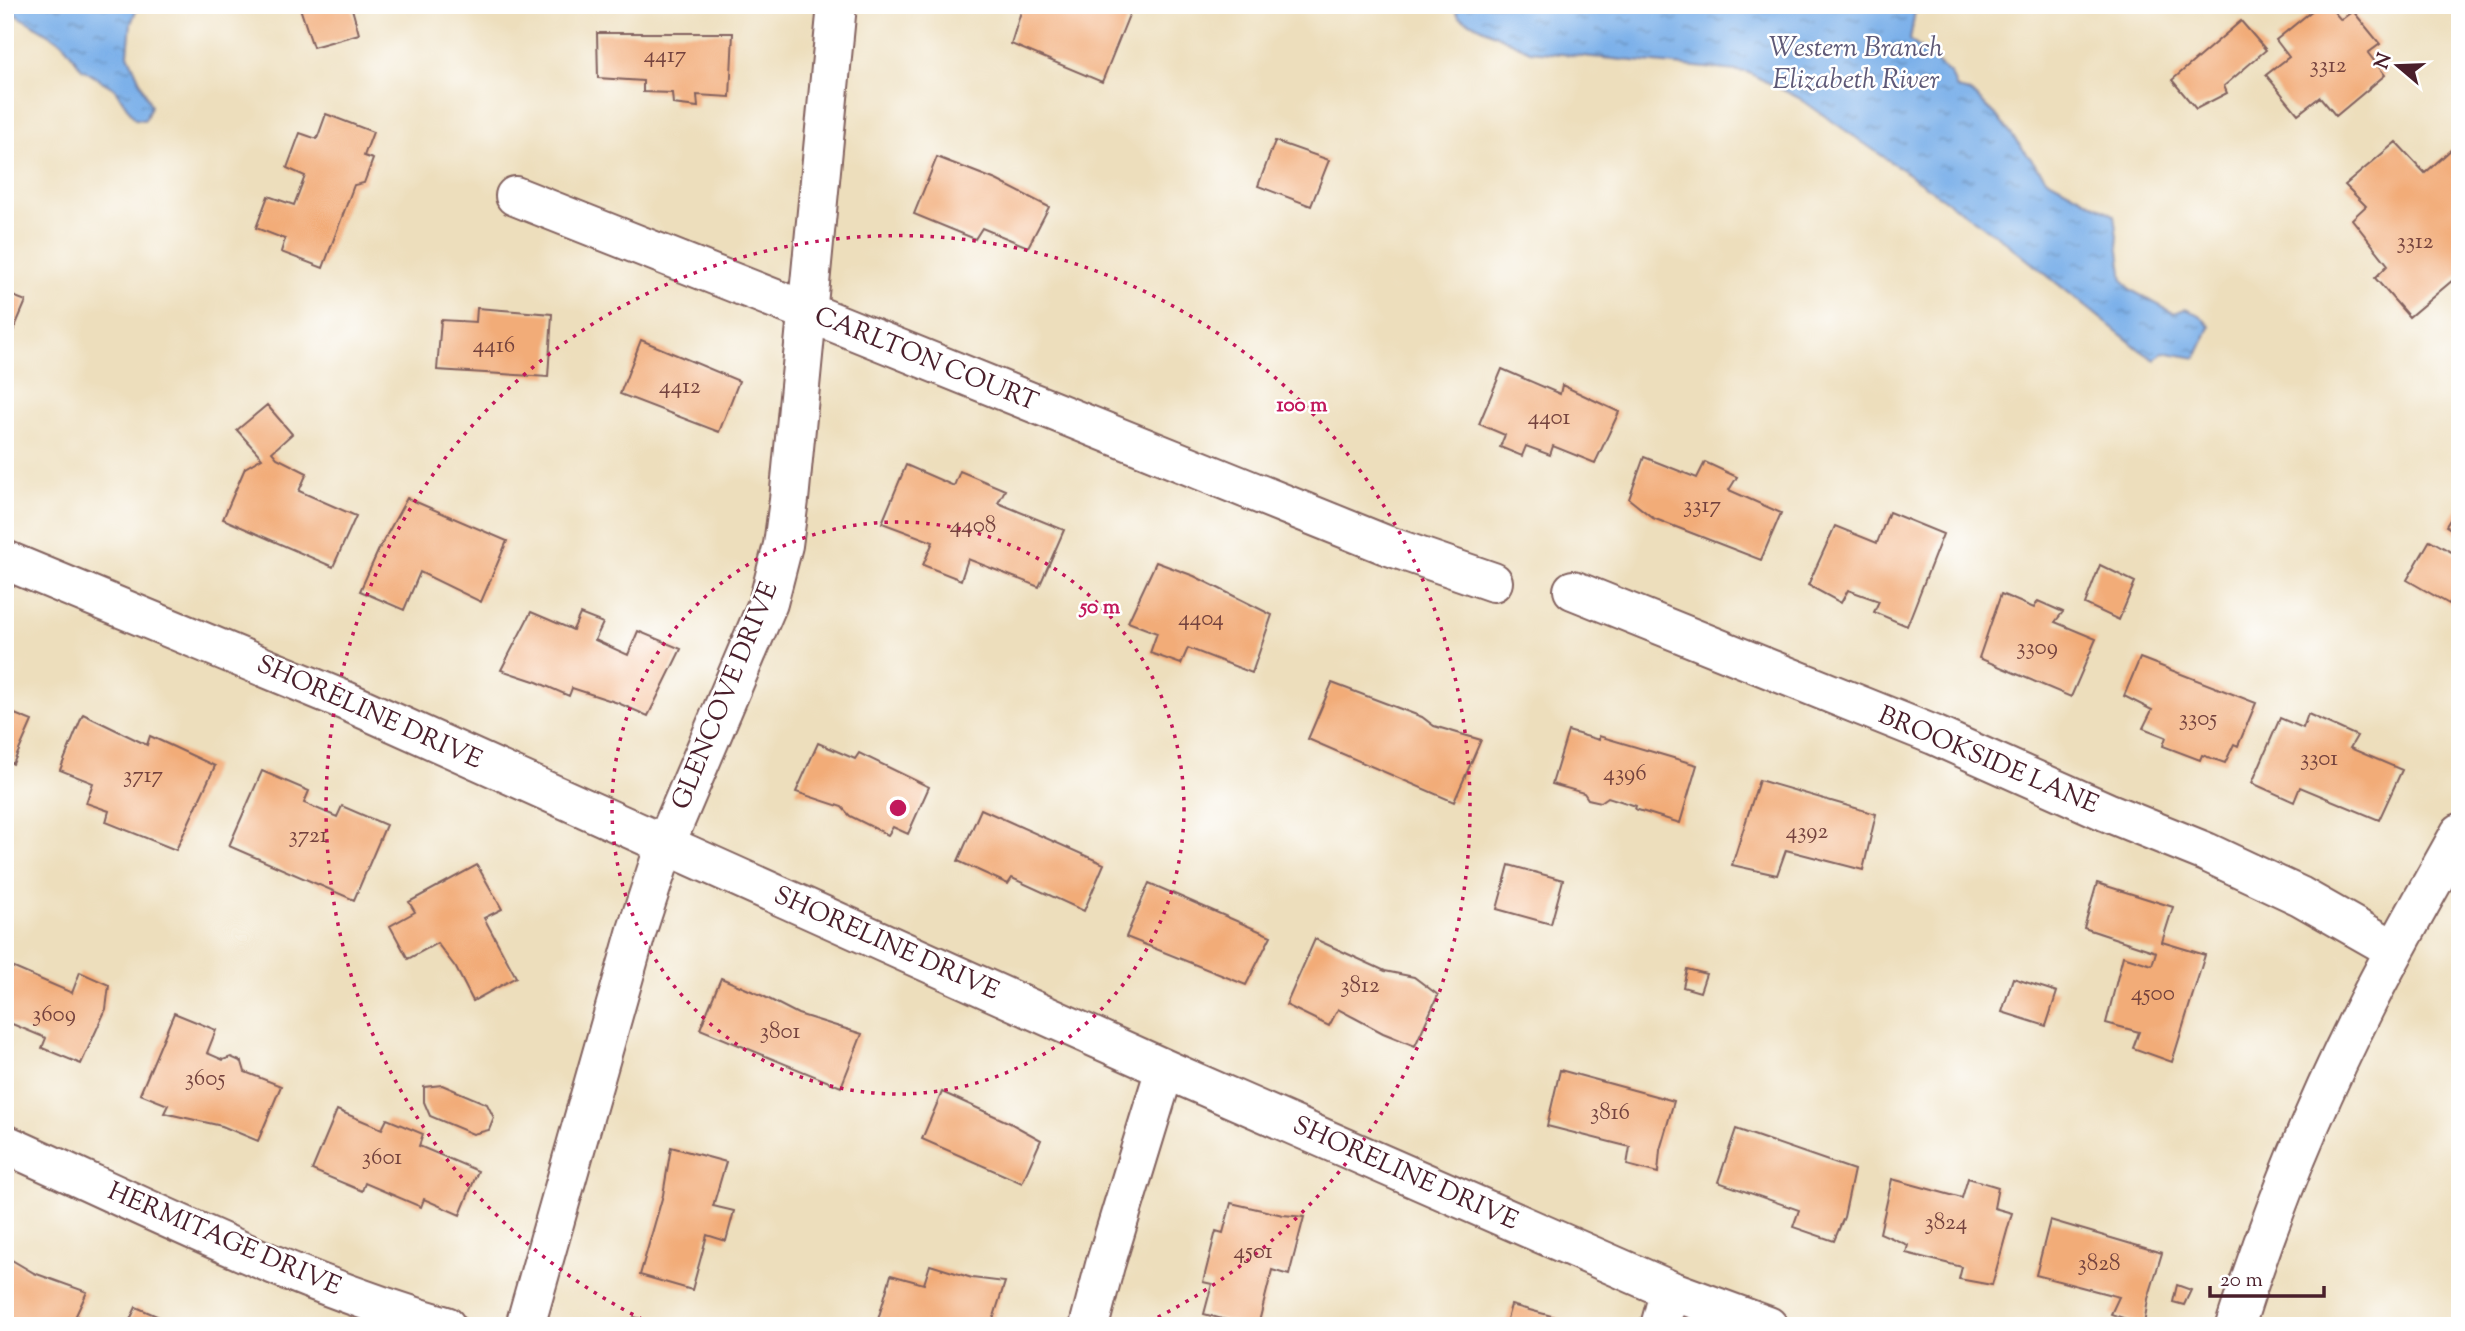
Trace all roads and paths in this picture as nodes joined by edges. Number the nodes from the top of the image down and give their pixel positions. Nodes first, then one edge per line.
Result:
1 (837, 5) edge
2 (515, 196) dead end
3 (808, 312) junction
4 (5, 560) edge
5 (1493, 582) dead end
6 (1573, 590) dead end
7 (2460, 833) edge
8 (665, 845) junction
9 (2395, 950) junction
10 (1165, 1069) junction
11 (5, 1144) edge
12 (1665, 1308) edge
13 (446, 1326) edge
14 (525, 1326) edge
15 (1089, 1326) edge
16 (1768, 1326) edge
17 (2235, 1326) edge

1 - 3 street, GLENCOVE DRIVE
2 - 3 street, CARLTON COURT
3 - 5 street, CARLTON COURT
3 - 8 street, GLENCOVE DRIVE
4 - 8 street, SHORELINE DRIVE
6 - 9 street, BROOKSIDE LANE
7 - 9 street
8 - 10 street, SHORELINE DRIVE
8 - 14 street, GLENCOVE DRIVE
9 - 17 street
10 - 12 street, SHORELINE DRIVE
10 - 15 street
11 - 13 street, HERMITAGE DRIVE
12 - 16 street, SHORELINE DRIVE

